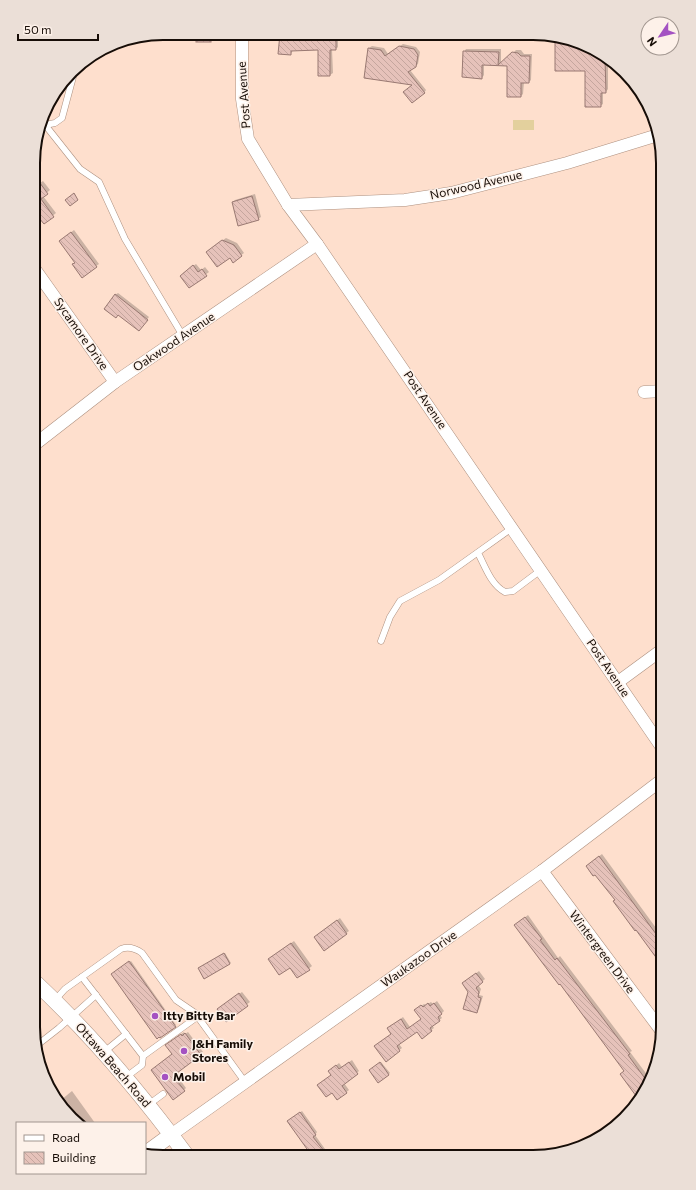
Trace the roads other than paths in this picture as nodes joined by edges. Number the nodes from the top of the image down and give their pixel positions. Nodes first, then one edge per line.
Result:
1 (242, 40) edge
2 (72, 81) edge
3 (47, 123) edge
4 (46, 127) edge
5 (653, 137) edge
6 (288, 205) junction
7 (317, 244) junction
8 (40, 276) edge
9 (183, 336) junction
10 (115, 382) junction
11 (656, 391) edge
12 (644, 392) dead end
13 (40, 440) edge
14 (512, 528) junction
15 (478, 553) junction
16 (541, 570) junction
17 (381, 640) dead end
18 (656, 654) edge
19 (618, 682) junction
20 (656, 739) edge
21 (656, 784) edge
22 (542, 871) junction
23 (82, 977) junction
24 (40, 986) edge
25 (96, 995) junction
26 (55, 1000) junction
27 (72, 1017) junction
28 (197, 1017) junction
29 (656, 1023) edge
30 (126, 1034) junction
31 (41, 1042) edge
32 (104, 1052) junction
33 (143, 1056) junction
34 (126, 1077) junction
35 (246, 1082) junction
36 (163, 1094) dead end
37 (147, 1105) junction
38 (171, 1135) junction
39 (151, 1149) edge
40 (182, 1150) edge

1 - 6 street, Post Avenue
2 - 3 lane
4 - 9 lane
5 - 6 street, Norwood Avenue
6 - 7 street, Post Avenue
7 - 9 street, Oakwood Avenue
7 - 14 street, Post Avenue
8 - 10 street, Sycamore Drive
9 - 10 street, Oakwood Avenue
10 - 13 street, Oakwood Avenue
11 - 12 street
14 - 15 lane
14 - 16 street, Post Avenue
15 - 16 lane
15 - 17 lane
16 - 19 street, Post Avenue
18 - 19 street
19 - 20 street, Post Avenue
21 - 22 street, Waukazoo Drive
22 - 29 street, Wintergreen Drive
22 - 35 street, Waukazoo Drive
23 - 25 lane
23 - 26 lane
23 - 28 lane
24 - 26 street, Ottawa Beach Road
25 - 27 lane
25 - 30 lane
26 - 27 street, Ottawa Beach Road
27 - 31 lane
27 - 32 street, Ottawa Beach Road
28 - 33 lane
28 - 35 lane
30 - 32 lane
30 - 33 lane
32 - 34 street, Ottawa Beach Road
33 - 34 lane
34 - 37 street, Ottawa Beach Road
35 - 38 street, Waukazoo Drive
36 - 37 lane
37 - 38 street, Ottawa Beach Road
38 - 39 street
38 - 40 street, Ottawa Beach Road

